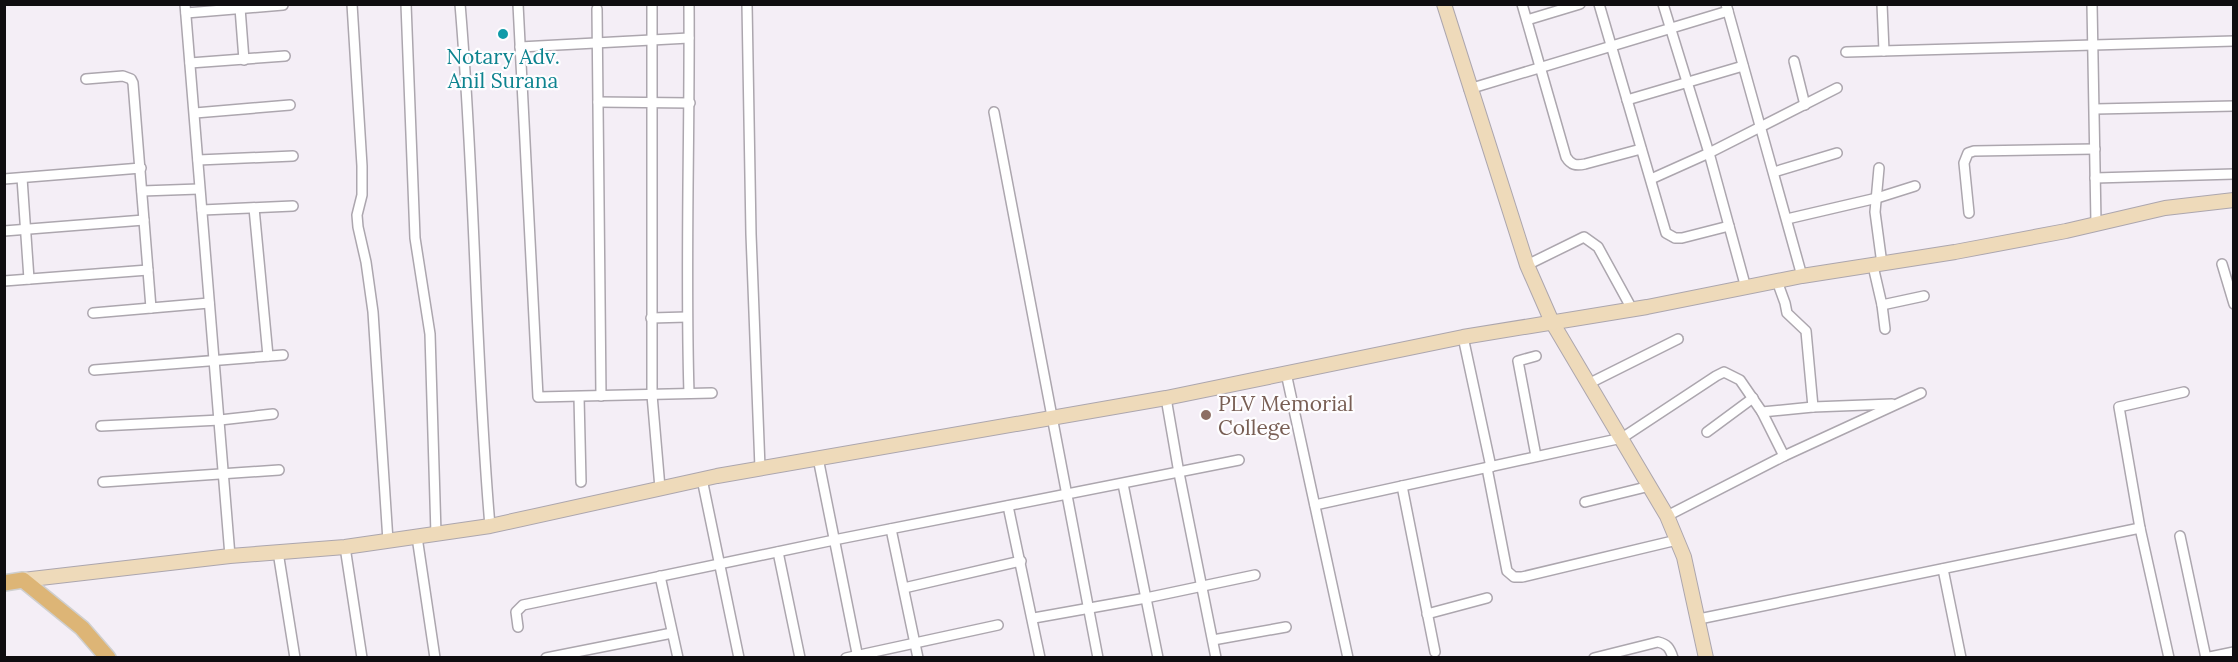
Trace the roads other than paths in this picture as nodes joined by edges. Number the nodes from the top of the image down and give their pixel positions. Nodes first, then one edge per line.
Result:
1 (352, 4) edge
2 (406, 4) edge
3 (460, 4) edge
4 (518, 4) edge
5 (652, 4) edge
6 (689, 4) edge
7 (747, 4) edge
8 (1444, 4) edge
9 (1522, 4) edge
10 (1580, 4) edge
11 (1599, 4) edge
12 (1663, 4) edge
13 (1882, 4) edge
14 (2091, 4) edge
15 (283, 5) edge
16 (240, 8) junction
17 (1727, 8) edge
18 (186, 9) edge
19 (597, 9) dead end
20 (1527, 20) junction
21 (1671, 28) junction
22 (689, 38) junction
23 (653, 40) junction
24 (2234, 41) edge
25 (598, 43) junction
26 (2093, 44) junction
27 (520, 47) junction
28 (1610, 48) junction
29 (1884, 51) junction
30 (1846, 52) dead end
31 (285, 56) dead end
32 (244, 60) junction
33 (1794, 61) dead end
34 (190, 63) junction
35 (1743, 66) junction
36 (1540, 68) junction
37 (86, 79) dead end
38 (1687, 82) junction
39 (1837, 88) dead end
40 (1469, 89) junction
41 (1627, 100) junction
42 (598, 102) junction
43 (653, 103) junction
44 (690, 103) junction
45 (290, 105) dead end
46 (1805, 105) junction
47 (2234, 106) edge
48 (2095, 110) junction
49 (195, 112) junction
50 (994, 112) dead end
51 (1760, 127) junction
52 (1641, 149) junction
53 (2095, 149) junction
54 (1709, 153) junction
55 (1837, 153) dead end
56 (293, 156) dead end
57 (198, 160) junction
58 (141, 168) junction
59 (1879, 168) dead end
60 (1774, 172) junction
61 (2234, 174) edge
62 (22, 178) junction
63 (2095, 178) junction
64 (4, 179) edge
65 (1651, 179) junction
66 (1916, 186) dead end
67 (199, 189) junction
68 (142, 191) junction
69 (1877, 198) junction
70 (2234, 200) edge
71 (293, 206) dead end
72 (254, 208) junction
73 (202, 210) junction
74 (1969, 213) dead end
75 (144, 219) junction
76 (1787, 219) junction
77 (2096, 223) junction
78 (1728, 226) junction
79 (25, 229) junction
80 (4, 231) edge
81 (2222, 264) dead end
82 (1527, 265) junction
83 (1877, 265) junction
84 (148, 270) junction
85 (1802, 276) junction
86 (2230, 277) edge
87 (29, 279) junction
88 (4, 281) edge
89 (1777, 281) junction
90 (1746, 288) junction
91 (1924, 296) dead end
92 (209, 303) junction
93 (2234, 304) edge
94 (1882, 305) junction
95 (151, 308) junction
96 (1632, 309) junction
97 (93, 313) dead end
98 (687, 317) junction
99 (651, 318) junction
100 (1552, 322) junction
101 (1885, 329) dead end
102 (1462, 337) junction
103 (1678, 339) dead end
104 (283, 355) dead end
105 (268, 356) junction
106 (1536, 356) dead end
107 (214, 360) junction
108 (94, 370) dead end
109 (1286, 373) junction
110 (1590, 383) junction
111 (2184, 392) dead end
112 (688, 393) junction
113 (712, 393) dead end
114 (1921, 393) dead end
115 (652, 395) junction
116 (601, 396) junction
117 (579, 397) junction
118 (1166, 398) junction
119 (1753, 398) junction
120 (1897, 404) junction
121 (1813, 407) junction
122 (1762, 412) junction
123 (273, 414) dead end
124 (1051, 418) junction
125 (220, 420) junction
126 (101, 426) dead end
127 (1707, 432) dead end
128 (1622, 438) junction
129 (1536, 456) junction
130 (1784, 456) junction
131 (818, 458) junction
132 (1239, 460) dead end
133 (1489, 467) junction
134 (760, 468) junction
135 (279, 470) dead end
136 (1179, 473) junction
137 (224, 474) junction
138 (702, 479) junction
139 (103, 482) dead end
140 (581, 482) dead end
141 (1122, 484) junction
142 (1401, 486) junction
143 (1650, 486) junction
144 (660, 488) junction
145 (1067, 495) junction
146 (1585, 502) dead end
147 (1316, 505) junction
148 (1008, 506) junction
149 (1667, 516) junction
150 (490, 526) junction
151 (2140, 528) junction
152 (891, 529) junction
153 (436, 534) junction
154 (2180, 536) dead end
155 (417, 537) junction
156 (834, 540) junction
157 (1677, 540) junction
158 (388, 541) junction
159 (345, 547) junction
160 (278, 552) junction
161 (778, 552) junction
162 (230, 556) junction
163 (1021, 561) junction
164 (719, 564) junction
165 (1943, 569) junction
166 (1255, 575) dead end
167 (660, 576) junction
168 (23, 580) junction
169 (4, 583) edge
170 (1202, 586) junction
171 (904, 588) junction
172 (1146, 598) junction
173 (1487, 598) dead end
174 (1089, 607) junction
175 (1427, 614) junction
176 (1034, 618) junction
177 (1699, 619) junction
178 (998, 625) dead end
179 (518, 627) dead end
180 (1286, 627) dead end
181 (672, 633) junction
182 (1213, 640) junction
183 (915, 643) junction
184 (1435, 652) dead end
185 (2234, 652) edge
186 (858, 656) edge
187 (108, 657) edge
188 (295, 657) edge
189 (362, 657) edge
190 (435, 657) edge
191 (546, 657) edge
192 (678, 657) edge
193 (739, 657) edge
194 (800, 657) edge
195 (846, 657) edge
196 (918, 657) edge
197 (1040, 657) edge
198 (1098, 657) edge
199 (1158, 657) edge
200 (1216, 657) edge
201 (1348, 657) edge
202 (1594, 657) edge
203 (1673, 657) edge
204 (1706, 657) edge
205 (1962, 657) edge
206 (2169, 657) edge
207 (2206, 657) edge

1 - 158 street
2 - 153 street
3 - 150 street
4 - 27 street
5 - 23 street
6 - 22 street
7 - 134 street
8 - 40 main road
9 - 20 street
10 - 20 street
11 - 28 street
12 - 21 street
13 - 29 street
14 - 26 street
15 - 16 street
16 - 18 street
16 - 32 street
17 - 21 street
17 - 35 street
18 - 34 street
19 - 25 street
20 - 36 street
21 - 28 street
21 - 38 street
22 - 23 street
22 - 44 street
23 - 25 street
23 - 43 street
24 - 26 street
25 - 27 street
25 - 42 street
26 - 29 street
26 - 48 street
27 - 117 street
28 - 36 street
28 - 41 street
29 - 30 street
31 - 32 street
32 - 34 street
33 - 46 street
34 - 49 street
35 - 38 street
35 - 51 street
36 - 40 street
36 - 52 street
37 - 58 street
38 - 41 street
38 - 54 street
39 - 46 street
40 - 82 main road
41 - 52 street
42 - 43 street
42 - 116 street
43 - 44 street
43 - 99 street
44 - 98 street
45 - 49 street
46 - 51 street
47 - 48 street
48 - 53 street
49 - 57 street
50 - 124 street
51 - 54 street
51 - 60 street
52 - 65 street
53 - 63 street
53 - 74 street
54 - 65 street
54 - 78 street
55 - 60 street
56 - 57 street
57 - 67 street
58 - 62 street
58 - 68 street
59 - 69 street
60 - 76 street
61 - 63 street
62 - 64 street
62 - 79 street
63 - 77 street
65 - 78 street
66 - 69 street
67 - 68 street
67 - 73 street
68 - 75 street
69 - 76 street
69 - 83 street
70 - 77 main road
71 - 72 street
72 - 73 street
72 - 105 street
73 - 92 street
75 - 79 street
75 - 84 street
76 - 85 street
77 - 83 main road
78 - 90 street
79 - 80 street
79 - 87 street
81 - 86 street
82 - 96 street
82 - 100 main road
83 - 85 main road
83 - 94 street
84 - 87 street
84 - 95 street
85 - 89 main road
86 - 93 street
87 - 88 street
89 - 90 main road
89 - 121 street
90 - 96 main road
91 - 94 street
92 - 95 street
92 - 107 street
94 - 101 street
95 - 97 street
96 - 100 main road
98 - 99 street
98 - 112 street
99 - 115 street
100 - 102 main road
100 - 110 main road
102 - 109 main road
102 - 133 street
103 - 110 street
104 - 105 street
105 - 107 street
106 - 129 street
107 - 108 street
107 - 125 street
109 - 118 main road
109 - 147 street
110 - 128 main road
111 - 151 street
112 - 113 street
112 - 115 street
114 - 120 street
115 - 116 street
115 - 144 street
116 - 117 street
117 - 140 street
118 - 124 main road
118 - 136 street
119 - 122 street
119 - 127 street
119 - 128 street
120 - 121 street
120 - 130 street
121 - 122 street
122 - 130 street
123 - 125 street
124 - 131 main road
124 - 145 street
125 - 126 street
125 - 137 street
128 - 129 street
128 - 143 main road
129 - 133 street
130 - 149 street
131 - 134 main road
131 - 156 street
132 - 136 street
133 - 142 street
133 - 157 street
134 - 138 main road
135 - 137 street
136 - 141 street
136 - 170 street
137 - 139 street
137 - 162 street
138 - 144 main road
138 - 164 street
141 - 145 street
141 - 172 street
142 - 147 street
142 - 175 street
143 - 146 street
143 - 149 main road
144 - 150 main road
145 - 148 street
145 - 174 street
147 - 201 street
148 - 152 street
148 - 163 street
149 - 157 main road
150 - 153 main road
151 - 165 street
151 - 206 street
152 - 156 street
152 - 171 street
153 - 155 main road
154 - 207 street
155 - 158 main road
155 - 190 street
156 - 161 street
156 - 186 street
157 - 177 main road
158 - 159 main road
159 - 160 main road
159 - 189 street
160 - 162 main road
160 - 188 street
161 - 164 street
161 - 194 street
162 - 168 main road
163 - 171 street
163 - 176 street
164 - 167 street
164 - 193 street
165 - 177 street
165 - 205 street
166 - 170 street
167 - 179 street
167 - 181 street
168 - 169 main road
168 - 187 main road
170 - 172 street
170 - 182 street
171 - 183 street
172 - 174 street
172 - 199 street
173 - 175 street
174 - 176 street
174 - 198 street
175 - 184 street
176 - 197 street
177 - 204 main road
178 - 183 street
180 - 182 street
181 - 191 street
181 - 192 street
182 - 200 street
183 - 186 street
183 - 196 street
185 - 207 street
186 - 195 street
202 - 203 street

